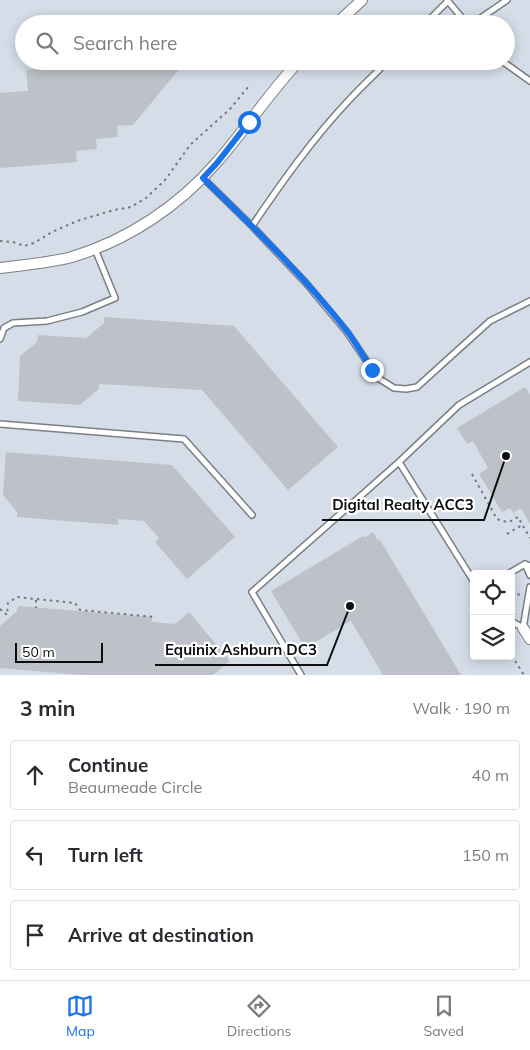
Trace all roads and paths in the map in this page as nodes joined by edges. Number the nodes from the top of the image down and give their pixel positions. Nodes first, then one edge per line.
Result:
1 (362, 0) edge
2 (448, 0) edge
3 (507, 0) edge
4 (346, 15) edge
5 (434, 15) edge
6 (460, 15) edge
7 (485, 15) edge
8 (291, 70) edge
9 (379, 70) edge
10 (515, 70) edge
11 (530, 81) edge
12 (249, 86) dead end
13 (203, 178) junction
14 (252, 226) junction
15 (0, 241) edge
16 (95, 249) junction
17 (0, 268) edge
18 (530, 300) edge
19 (0, 339) edge
20 (530, 362) edge
21 (0, 424) edge
22 (399, 462) junction
23 (472, 474) dead end
24 (252, 515) dead end
25 (522, 525) junction
26 (507, 534) dead end
27 (530, 538) edge
28 (527, 565) edge
29 (515, 571) edge
30 (530, 575) edge
31 (470, 576) edge
32 (530, 587) edge
33 (36, 599) junction
34 (36, 608) dead end
35 (0, 609) edge
36 (155, 616) dead end
37 (515, 623) edge
38 (523, 628) junction
39 (530, 639) edge
40 (515, 660) edge
41 (301, 675) edge
42 (524, 675) edge

1 - 4 street
2 - 5 lane
2 - 6 lane
3 - 7 lane
8 - 13 street
9 - 14 lane
10 - 11 lane
12 - 15 path
13 - 14 lane
13 - 16 street
14 - 18 lane
16 - 17 street
16 - 19 lane
20 - 22 lane
21 - 24 lane
22 - 31 lane
22 - 41 lane
23 - 25 path
25 - 26 path
25 - 27 path
28 - 29 lane
28 - 30 lane
32 - 38 lane
33 - 34 path
33 - 35 path
33 - 36 path
37 - 38 lane
38 - 39 street
40 - 42 path

